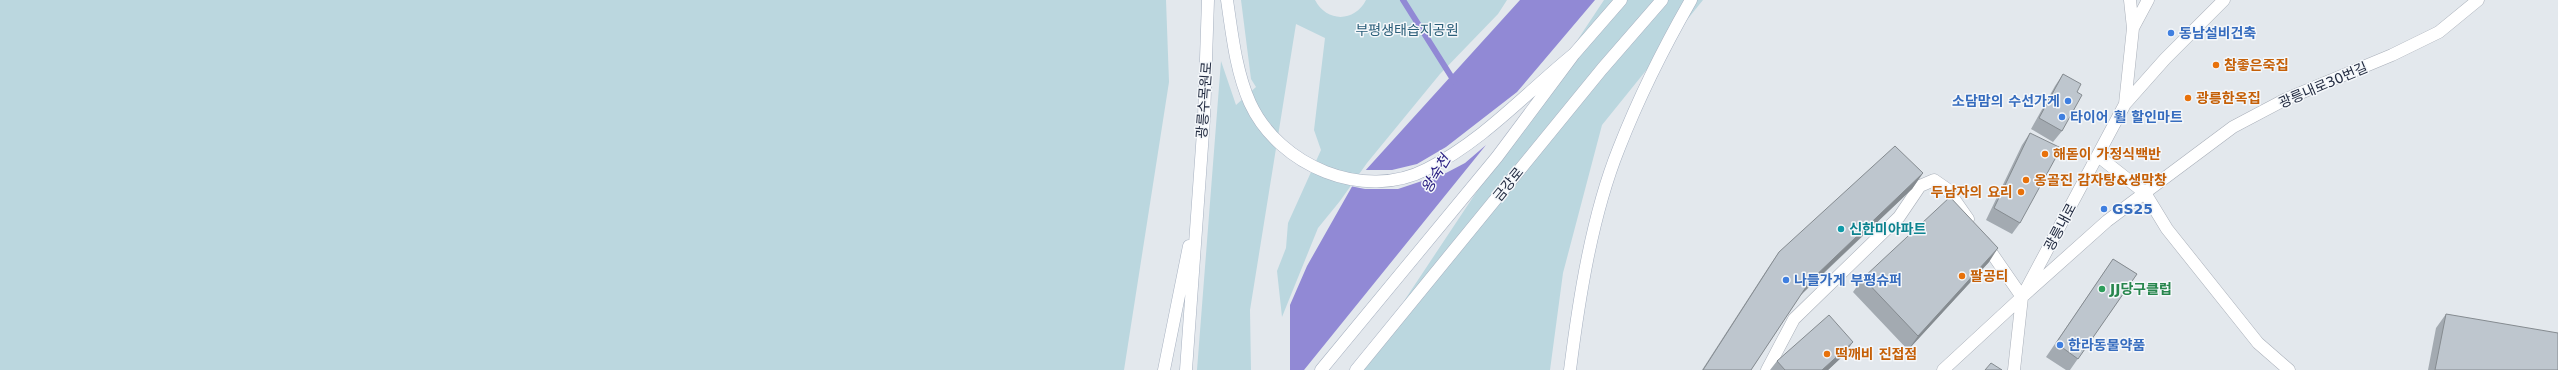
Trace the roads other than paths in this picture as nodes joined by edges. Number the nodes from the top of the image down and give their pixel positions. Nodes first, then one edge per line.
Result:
1 (1208, 0) edge
2 (1227, 0) edge
3 (1621, 0) edge
4 (1662, 0) edge
5 (1691, 0) edge
6 (2130, 0) edge
7 (2148, 0) edge
8 (2224, 0) edge
9 (2478, 0) edge
10 (2133, 28) junction
11 (1574, 54) junction
12 (2126, 104) junction
13 (2098, 156) junction
14 (2145, 193) junction
15 (1198, 200) junction
16 (2022, 297) junction
17 (1164, 370) edge
18 (1186, 370) edge
19 (1321, 370) edge
20 (1356, 370) edge
21 (1570, 370) edge
22 (1767, 370) edge
23 (1944, 370) edge
24 (2014, 370) edge
25 (2288, 370) edge

1 - 15 street, 광릉수목원로
2 - 11 street
3 - 11 street, 금강로
4 - 20 street, 금강로
5 - 21 street
6 - 10 street
7 - 10 street
8 - 12 street, 광릉내로
9 - 14 street, 광릉내로30번길
10 - 12 street
11 - 19 street, 금강로
12 - 13 street, 광릉내로
13 - 14 street
13 - 16 street, 광릉내로
14 - 16 street, 광릉내로30번길
14 - 25 street
15 - 17 street
15 - 18 street
16 - 22 street
16 - 23 street, 광릉내로
16 - 24 street

